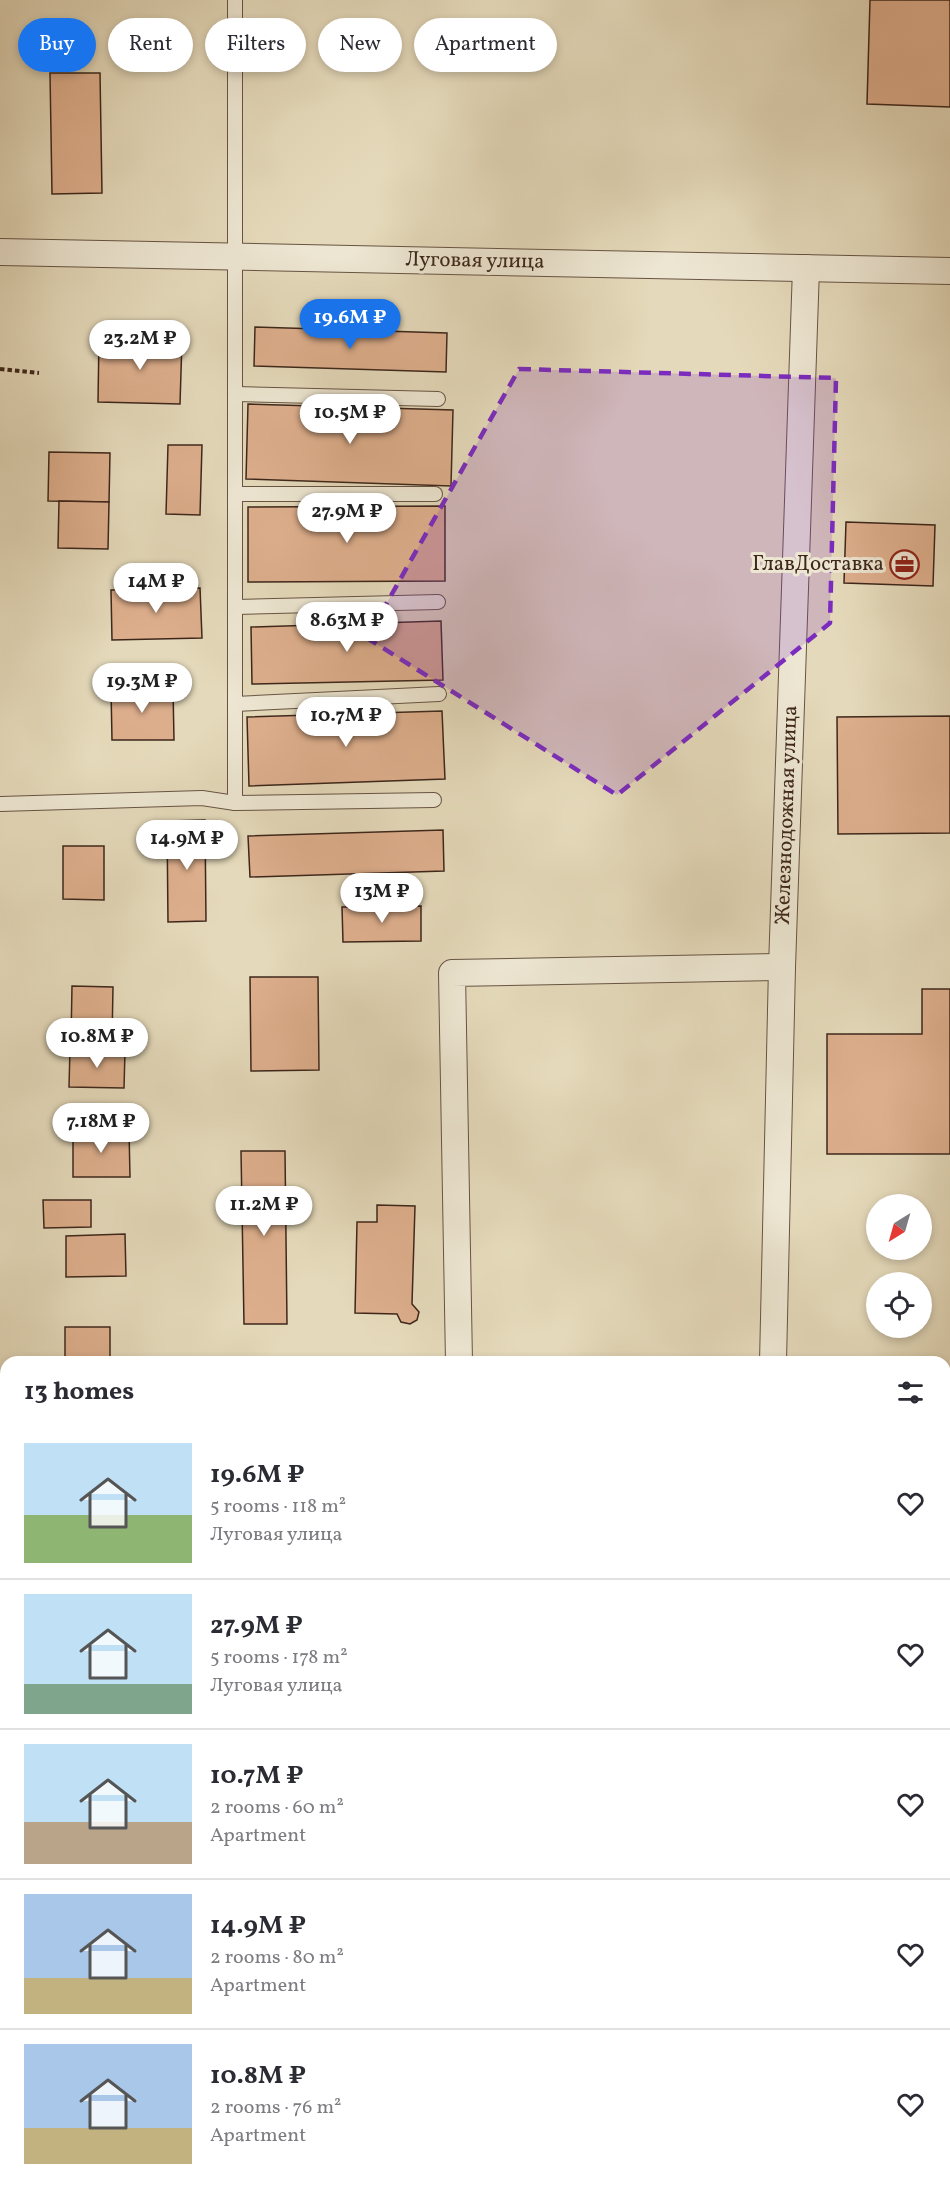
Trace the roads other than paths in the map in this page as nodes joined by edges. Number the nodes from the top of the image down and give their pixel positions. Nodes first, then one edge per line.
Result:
1 (234, 0) edge
2 (0, 252) edge
3 (237, 255) junction
4 (806, 268) junction
5 (950, 271) edge
6 (236, 394) junction
7 (438, 399) dead end
8 (236, 494) junction
9 (435, 494) dead end
10 (438, 602) dead end
11 (236, 607) junction
12 (439, 694) dead end
13 (235, 704) junction
14 (434, 800) dead end
15 (235, 803) junction
16 (0, 804) edge
17 (782, 966) junction
18 (459, 1356) edge
19 (773, 1356) edge

1 - 3 lane
2 - 3 street, Луговая улица
3 - 4 street, Луговая улица
3 - 6 lane
4 - 5 street, Луговая улица
4 - 17 street, Железнодожная улица
6 - 7 lane
6 - 8 lane
8 - 9 lane
8 - 11 lane
10 - 11 lane
11 - 13 lane
12 - 13 lane
13 - 15 lane
14 - 15 lane
15 - 16 lane
17 - 18 street
17 - 19 street, Железнодожная улица

